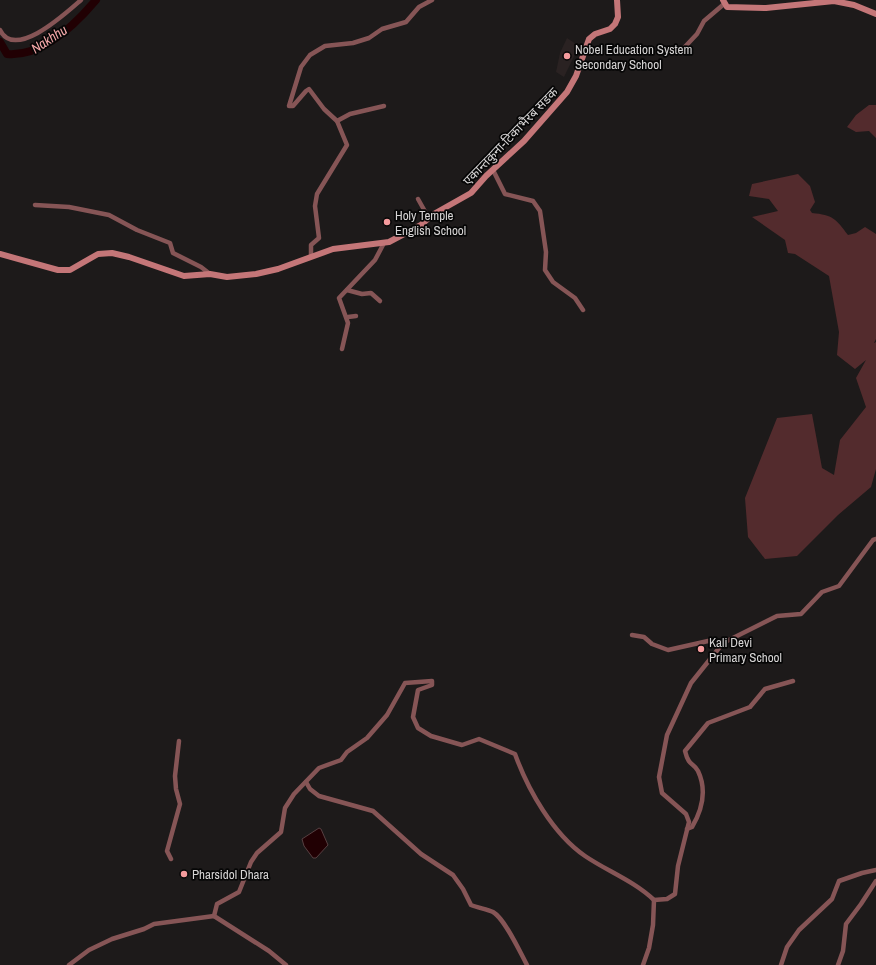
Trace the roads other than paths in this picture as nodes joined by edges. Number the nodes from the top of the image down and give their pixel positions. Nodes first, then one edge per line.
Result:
1 (81, 0) edge
2 (432, 0) edge
3 (617, 0) edge
4 (724, 2) edge
5 (876, 14) edge
6 (0, 30) edge
7 (680, 52) dead end
8 (384, 106) dead end
9 (337, 121) junction
10 (493, 170) junction
11 (418, 199) dead end
12 (35, 206) dead end
13 (421, 225) junction
14 (384, 243) junction
15 (0, 254) edge
16 (311, 256) junction
17 (210, 274) junction
18 (347, 290) junction
19 (380, 301) dead end
20 (583, 310) dead end
21 (356, 316) dead end
22 (348, 317) junction
23 (342, 349) dead end
24 (876, 539) edge
25 (632, 635) dead end
26 (723, 643) junction
27 (793, 681) dead end
28 (179, 741) dead end
29 (306, 782) junction
30 (687, 829) junction
31 (170, 859) dead end
32 (876, 870) edge
33 (876, 881) edge
34 (654, 900) junction
35 (214, 916) junction
36 (69, 965) edge
37 (286, 965) edge
38 (527, 965) edge
39 (643, 965) edge
40 (781, 965) edge
41 (838, 965) edge

1 - 6 street
2 - 9 street
3 - 10 main road, एकान्तकुना-टिकाभैरब सडक
4 - 5 main road
4 - 7 street
8 - 9 street
9 - 16 street
10 - 13 main road, एकान्तकुना-टिकाभैरब सडक
10 - 20 street
11 - 13 street
12 - 17 street
13 - 14 main road, एकान्तकुना-टिकाभैरब सडक
14 - 16 main road, एकान्तकुना-टिकाभैरब सडक
14 - 18 street
15 - 17 main road, एकान्तकुना-टिकाभैरब सडक
16 - 17 main road, एकान्तकुना-टिकाभैरब सडक
18 - 19 street
18 - 22 street
21 - 22 street
22 - 23 street
24 - 26 street
25 - 26 street
26 - 30 street
27 - 30 street
28 - 31 street
29 - 34 street
29 - 35 street
29 - 38 street
30 - 34 street
32 - 40 street
33 - 41 street
34 - 39 street
35 - 36 street
35 - 37 street

